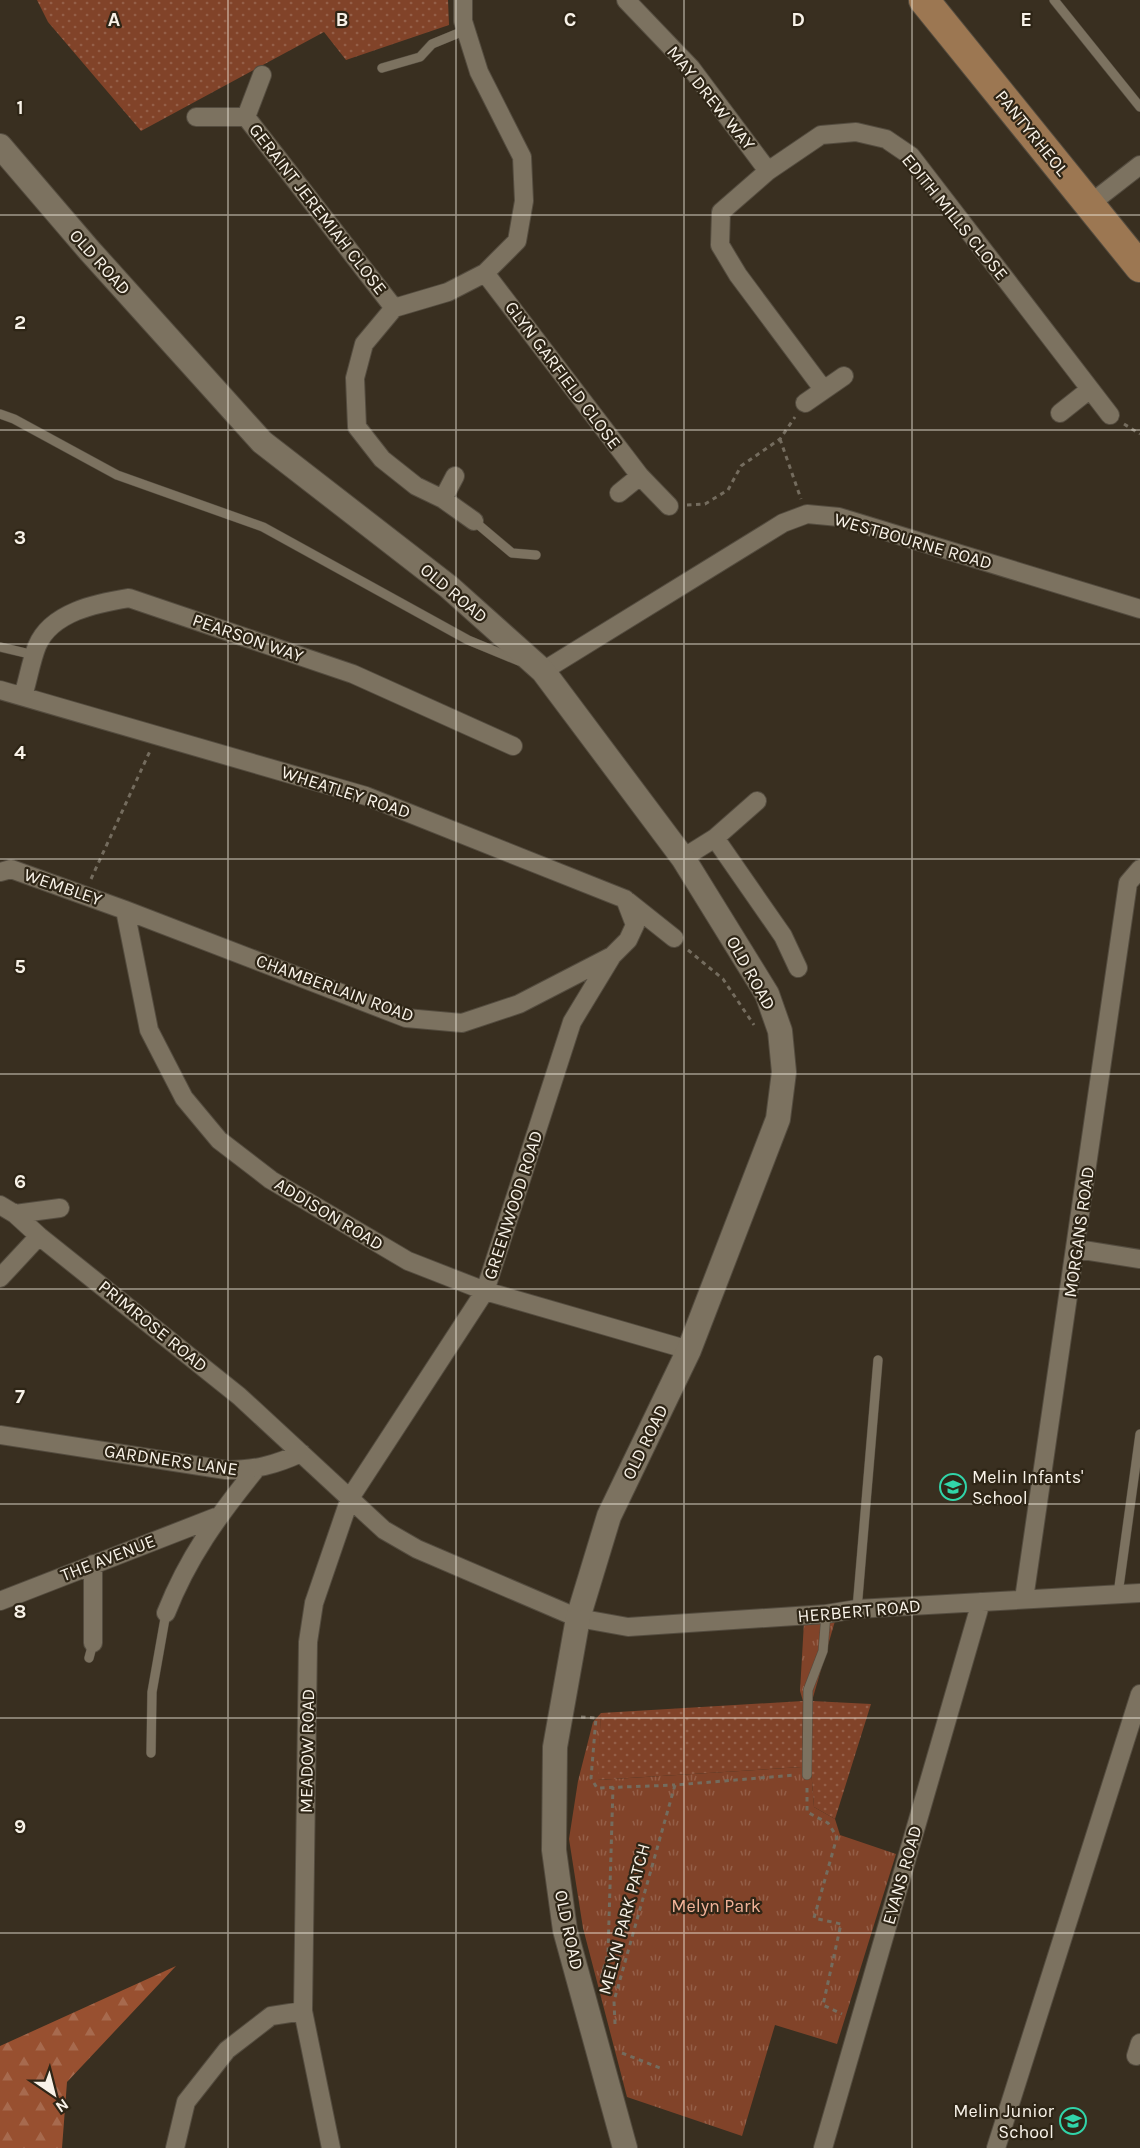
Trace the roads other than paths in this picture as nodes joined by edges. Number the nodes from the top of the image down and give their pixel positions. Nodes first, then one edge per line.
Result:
1 (463, 0) edge
2 (626, 0) edge
3 (924, 0) edge
4 (1054, 0) edge
5 (466, 30) junction
6 (382, 68) dead end
7 (262, 75) dead end
8 (1140, 107) edge
9 (196, 117) dead end
10 (246, 117) junction
11 (0, 146) edge
12 (1140, 165) edge
13 (768, 171) junction
14 (1090, 204) junction
15 (1140, 267) edge
16 (485, 273) junction
17 (394, 308) junction
18 (844, 376) dead end
19 (823, 389) junction
20 (1089, 390) junction
21 (805, 403) road end
22 (1060, 413) dead end
23 (0, 414) edge
24 (1110, 416) dead end
25 (454, 476) dead end
26 (640, 476) junction
27 (619, 493) dead end
28 (443, 499) junction
29 (669, 506) road end
30 (474, 521) joint
31 (536, 555) dead end
32 (1140, 609) edge
33 (0, 646) edge
34 (34, 656) junction
35 (543, 671) junction
36 (0, 690) edge
37 (23, 696) junction
38 (513, 746) dead end
39 (757, 801) dead end
40 (715, 838) junction
41 (683, 858) junction
42 (1140, 869) edge
43 (0, 872) edge
44 (625, 899) junction
45 (125, 910) junction
46 (674, 938) road end
47 (612, 956) junction
48 (798, 968) dead end
49 (60, 1208) dead end
50 (8, 1210) edge
51 (39, 1236) junction
52 (1077, 1250) junction
53 (1140, 1259) edge
54 (0, 1278) edge
55 (485, 1291) junction
56 (689, 1350) junction
57 (878, 1359) dead end
58 (1140, 1434) edge
59 (0, 1435) edge
60 (301, 1453) junction
61 (256, 1470) junction
62 (350, 1498) junction
63 (216, 1517) junction
64 (93, 1564) junction
65 (1140, 1593) edge
66 (1118, 1594) junction
67 (1024, 1599) junction
68 (0, 1601) edge
69 (981, 1602) junction
70 (857, 1609) junction
71 (166, 1613) joint
72 (825, 1614) junction
73 (578, 1618) junction
74 (91, 1650) dead end
75 (1140, 1694) edge
76 (1133, 1743) edge
77 (152, 1753) dead end
78 (807, 1774) road end
79 (303, 2011) junction
80 (175, 2148) edge
81 (331, 2148) edge
82 (625, 2148) edge
83 (823, 2148) edge
84 (996, 2148) edge

1 - 5 street
2 - 13 street, MAY DREW WAY
3 - 14 main road, PANTYRHEOL
4 - 8 lane
5 - 6 lane
5 - 16 street
7 - 10 street, GERAINT JEREMIAH CLOSE
9 - 10 street
10 - 17 street, GERAINT JEREMIAH CLOSE
11 - 35 street, OLD ROAD
12 - 14 street
13 - 19 street, EDITH MILLS CLOSE
13 - 20 street, EDITH MILLS CLOSE
14 - 15 main road, PANTYRHEOL
16 - 17 street
16 - 26 street, GLYN GARFIELD CLOSE
17 - 28 street
18 - 19 street
19 - 21 street
20 - 22 street
20 - 24 street, EDITH MILLS CLOSE
23 - 35 lane
25 - 28 street
26 - 27 street
26 - 29 street, GLYN GARFIELD CLOSE
28 - 30 street
30 - 31 lane
32 - 35 street, WESTBOURNE ROAD
33 - 34 lane
34 - 37 street, PEARSON WAY
34 - 38 street, PEARSON WAY
35 - 41 street, OLD ROAD
36 - 37 street, WHEATLEY ROAD
37 - 44 street, WHEATLEY ROAD
39 - 40 street
40 - 41 street
40 - 48 street
41 - 56 street, OLD ROAD
42 - 52 street, MORGANS ROAD
43 - 45 street, WEMBLEY
44 - 46 street, WHEATLEY ROAD
44 - 47 street, GREENWOOD ROAD
45 - 47 street, CHAMBERLAIN ROAD
45 - 55 street, ADDISON ROAD
47 - 55 street, GREENWOOD ROAD
49 - 50 street
50 - 51 street, PRIMROSE ROAD
51 - 54 street
51 - 60 street, PRIMROSE ROAD
52 - 53 street
52 - 67 street, MORGANS ROAD
55 - 56 street, ADDISON ROAD
55 - 62 street, GREENWOOD ROAD
56 - 73 street, OLD ROAD
57 - 70 lane
58 - 66 lane
59 - 61 street, GARDNERS LANE
60 - 61 street, GARDNERS LANE
60 - 62 street
61 - 63 street
62 - 73 street
62 - 79 street, MEADOW ROAD
63 - 64 street, THE AVENUE
63 - 71 street
64 - 68 street, THE AVENUE
64 - 74 street
65 - 66 street, HERBERT ROAD
66 - 67 street, HERBERT ROAD
67 - 69 street, HERBERT ROAD
69 - 70 street, HERBERT ROAD
69 - 83 street, EVANS ROAD
70 - 72 street, HERBERT ROAD
71 - 77 lane
72 - 73 street, HERBERT ROAD
72 - 78 lane
73 - 82 street, OLD ROAD
75 - 76 street
76 - 84 street
79 - 80 street
79 - 81 street, MEADOW ROAD

